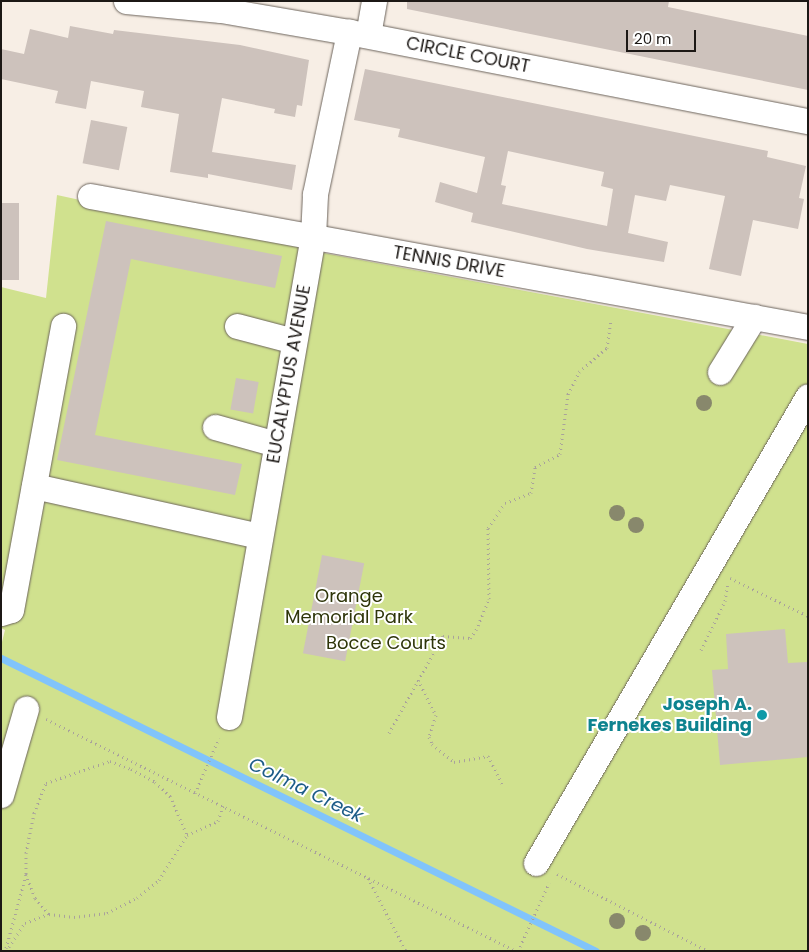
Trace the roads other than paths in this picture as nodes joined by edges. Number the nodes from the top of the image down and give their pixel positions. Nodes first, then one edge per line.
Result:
1 (126, 1) edge
2 (374, 1) edge
3 (358, 34) junction
4 (808, 121) edge
5 (90, 196) dead end
6 (313, 237) junction
7 (754, 317) junction
8 (63, 326) dead end
9 (237, 326) dead end
10 (808, 327) edge
11 (294, 341) junction
12 (720, 372) dead end
13 (808, 396) edge
14 (215, 427) dead end
15 (276, 444) junction
16 (34, 486) junction
17 (260, 536) junction
18 (1, 613) edge
19 (26, 709) road end
20 (229, 717) road end
21 (1, 795) edge
22 (545, 868) road end

1 - 3 street, CIRCLE COURT
2 - 3 street, EUCALYPTUS AVENUE
3 - 4 street, CIRCLE COURT
3 - 6 street, EUCALYPTUS AVENUE
5 - 6 street, TENNIS DRIVE
6 - 7 street, TENNIS DRIVE
6 - 11 street, EUCALYPTUS AVENUE
7 - 10 street, TENNIS DRIVE
7 - 12 street
8 - 16 street
9 - 11 street
11 - 15 street, EUCALYPTUS AVENUE
13 - 22 street
14 - 15 street
15 - 17 street, EUCALYPTUS AVENUE
16 - 17 street
16 - 18 street
17 - 20 street, EUCALYPTUS AVENUE
19 - 21 street

